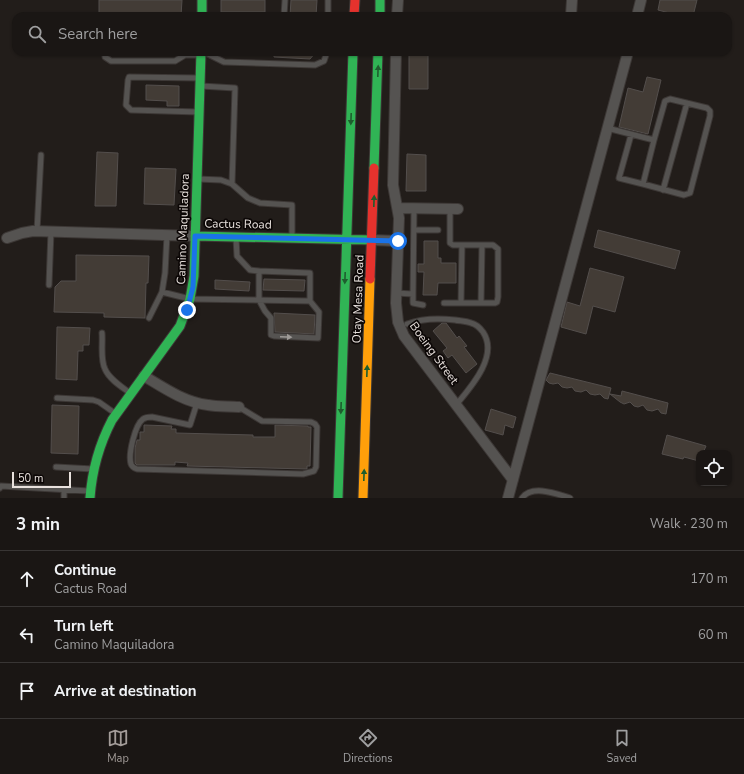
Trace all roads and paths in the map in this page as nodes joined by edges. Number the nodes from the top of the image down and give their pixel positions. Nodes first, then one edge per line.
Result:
1 (202, 0) edge
2 (285, 0) edge
3 (328, 0) edge
4 (355, 0) edge
5 (380, 0) edge
6 (398, 0) edge
7 (572, 0) edge
8 (641, 0) edge
9 (202, 12) edge
10 (284, 12) edge
11 (328, 12) edge
12 (354, 12) edge
13 (380, 12) edge
14 (397, 12) edge
15 (571, 12) edge
16 (638, 12) edge
17 (105, 56) edge
18 (183, 56) edge
19 (202, 56) edge
20 (209, 56) edge
21 (326, 56) edge
22 (353, 56) edge
23 (378, 56) edge
24 (396, 56) edge
25 (627, 56) edge
26 (200, 82) junction
27 (687, 103) junction
28 (199, 112) junction
29 (607, 128) junction
30 (631, 135) junction
31 (654, 140) junction
32 (41, 155) dead end
33 (197, 179) junction
34 (232, 184) junction
35 (643, 184) junction
36 (663, 190) junction
37 (398, 208) junction
38 (414, 208) junction
39 (454, 209) joint
40 (414, 230) junction
41 (438, 230) dead end
42 (37, 231) junction
43 (51, 231) junction
44 (167, 235) junction
45 (195, 236) junction
46 (236, 237) junction
47 (7, 238) dead end
48 (292, 238) junction
49 (347, 239) junction
50 (372, 240) junction
51 (398, 241) junction
52 (462, 245) junction
53 (482, 245) junction
54 (260, 271) junction
55 (49, 285) dead end
56 (162, 292) junction
57 (396, 293) junction
58 (413, 294) junction
59 (190, 299) junction
60 (259, 300) junction
61 (310, 301) junction
62 (444, 303) dead end
63 (461, 303) junction
64 (481, 303) junction
65 (423, 304) dead end
66 (149, 318) dead end
67 (407, 324) dead end
68 (102, 333) dead end
69 (144, 376) junction
70 (131, 394) junction
71 (57, 398) dead end
72 (196, 403) junction
73 (456, 405) junction
74 (239, 407) joint
75 (116, 414) junction
76 (56, 467) dead end
77 (93, 469) junction
78 (513, 480) junction
79 (0, 488) edge
80 (64, 490) junction
81 (90, 495) edge
82 (64, 498) edge
83 (338, 498) edge
84 (363, 498) edge
85 (508, 498) edge
86 (522, 498) edge
87 (570, 498) edge

1 - 9 main road
2 - 10 lane
3 - 11 lane
4 - 12 main road
5 - 13 main road
6 - 14 street
7 - 15 street
8 - 16 street
17 - 18 lane
19 - 26 main road, Camino Maquiladora
20 - 21 lane
22 -> 49 main road, Otay Mesa Road
50 -> 23 main road, Otay Mesa Road
24 - 37 street, Boeing Street
25 - 29 street
26 - 28 main road, Camino Maquiladora
26 - 28 lane
26 - 34 lane
27 - 31 lane
27 - 36 lane
27 - 36 lane
28 - 33 main road, Camino Maquiladora
29 - 30 lane
29 - 78 street
30 - 31 lane
30 - 35 lane
31 - 35 lane
32 - 42 lane
33 - 34 lane
33 - 45 main road, Camino Maquiladora
34 - 48 lane
35 - 36 lane
37 - 38 street
37 - 51 street, Boeing Street
38 - 39 street
38 - 40 lane
39 - 52 lane
40 - 41 lane
40 - 58 lane
42 - 43 street, Cactus Road
42 - 47 street, Cactus Road
43 - 44 street, Cactus Road
43 - 55 lane
44 - 45 street, Cactus Road
44 - 56 lane
45 - 46 main road, Cactus Road
45 - 59 main road, Camino Maquiladora
46 - 48 main road, Cactus Road
46 - 54 lane
48 - 49 main road, Cactus Road
49 - 50 main road, Cactus Road
49 -> 83 main road, Otay Mesa Road
50 - 51 street, Cactus Road
84 -> 50 main road, Otay Mesa Road
51 - 57 street, Boeing Street
52 - 53 lane
52 - 63 lane
53 - 64 lane
53 - 64 lane
54 - 60 lane
54 - 61 lane
56 - 59 lane
56 - 66 lane
57 - 58 lane
57 - 73 street, Boeing Street
58 - 65 lane
59 - 60 lane
59 - 69 main road, Camino Maquiladora
60 - 61 lane
60 -> 61 lane
62 - 63 lane
63 - 64 lane
67 - 73 lane
68 - 70 lane
69 - 70 main road, Camino Maquiladora
69 - 72 street
70 - 75 main road, Camino Maquiladora
71 - 75 lane
72 - 74 street
72 - 74 lane
73 - 78 street, Boeing Street
75 - 77 main road, Camino Maquiladora
76 - 77 lane
77 - 81 main road, Camino Maquiladora
78 - 85 street
79 - 80 lane
80 - 81 lane
80 - 82 lane
86 - 87 lane

